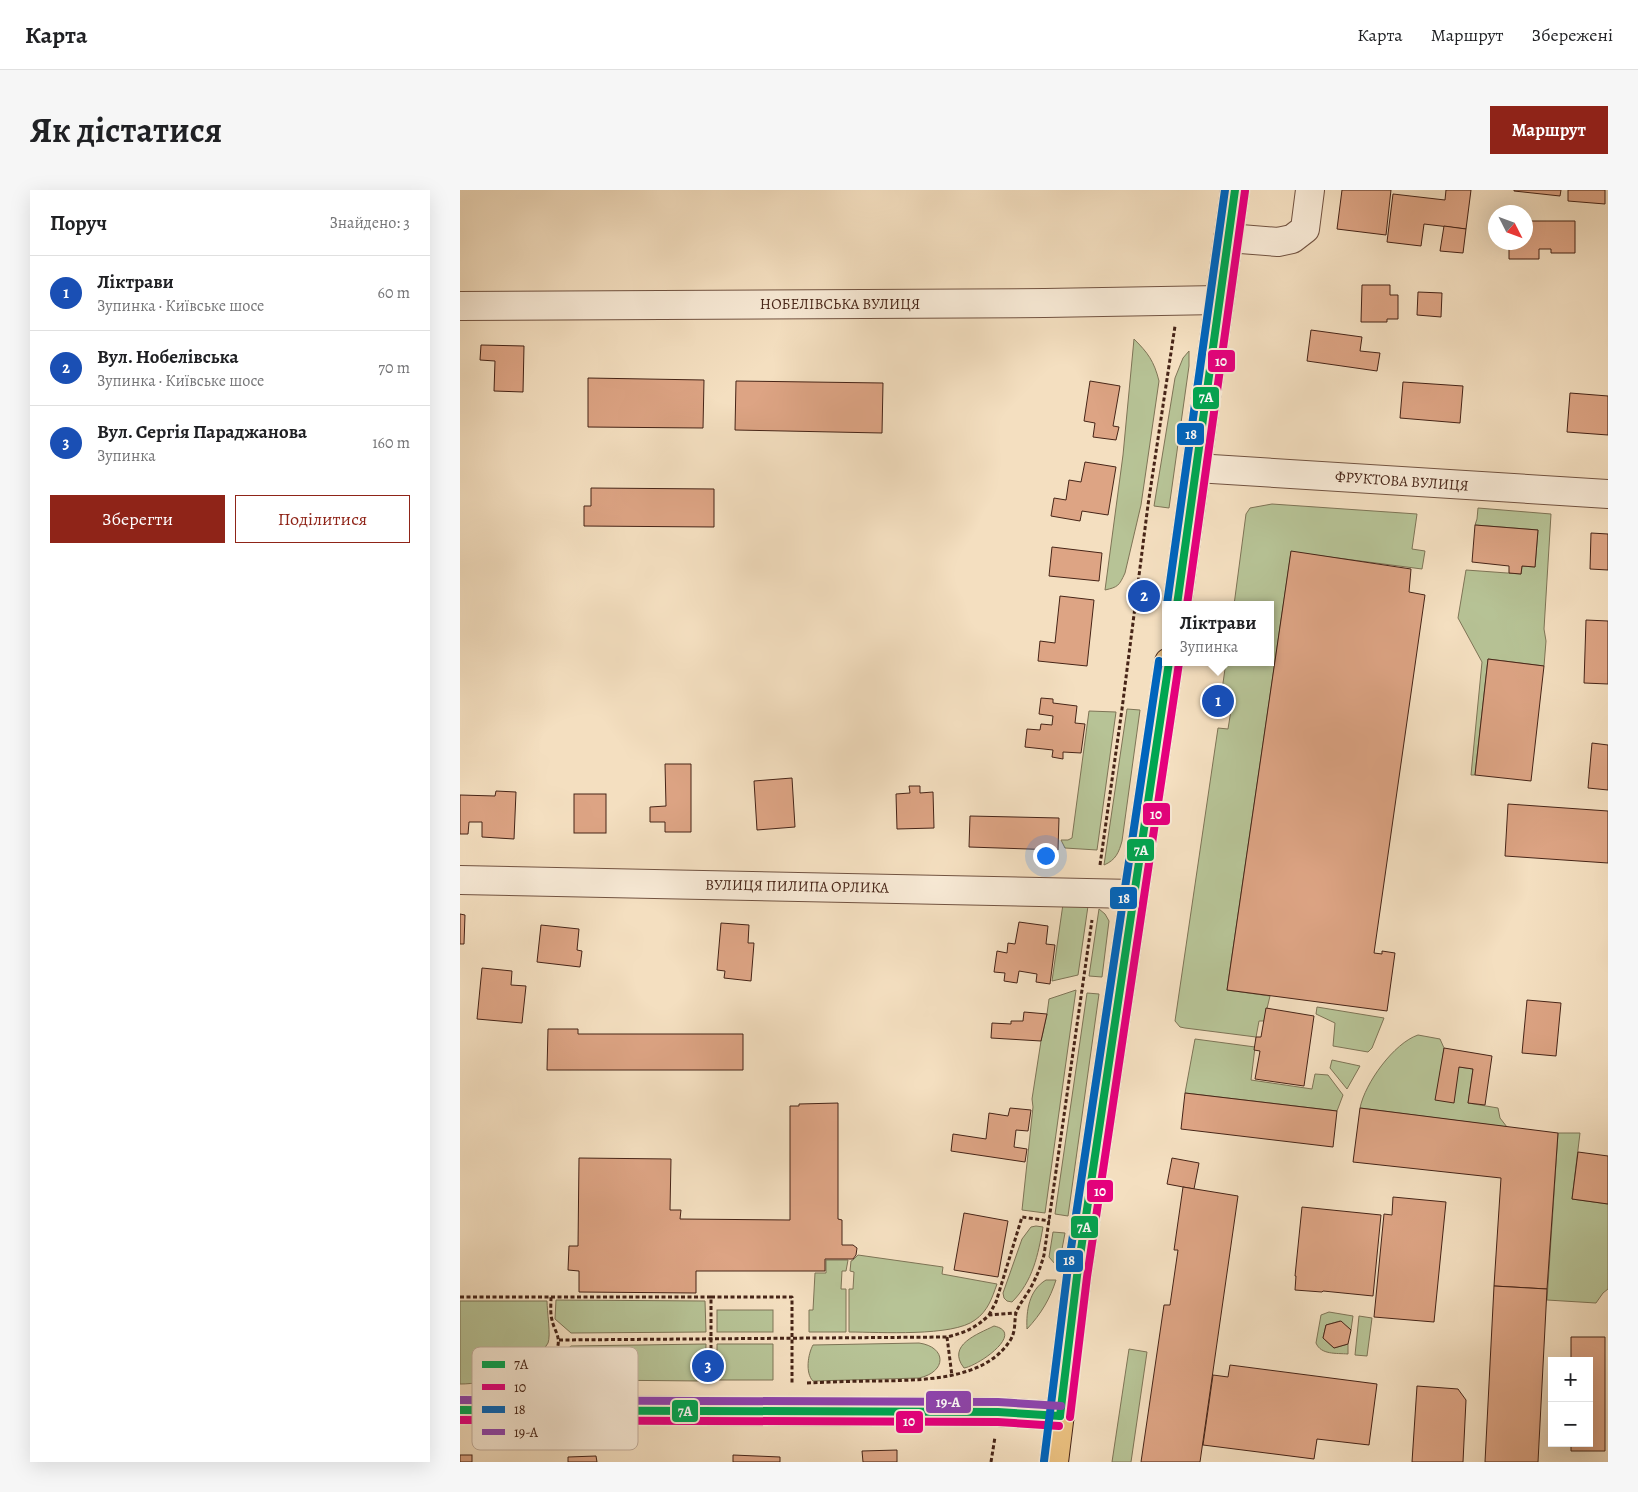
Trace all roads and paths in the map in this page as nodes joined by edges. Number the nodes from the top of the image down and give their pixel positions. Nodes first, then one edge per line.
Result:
1 (1235, 190) edge
2 (1310, 190) edge
3 (1228, 238) junction
4 (1220, 300) junction
5 (1180, 301) junction
6 (460, 306) edge
7 (1196, 468) junction
8 (1608, 494) edge
9 (1178, 601) edge
10 (1168, 666) edge
11 (1100, 865) dead end
12 (460, 880) edge
13 (1134, 894) junction
14 (1092, 917) dead end
15 (1050, 1221) junction
16 (551, 1296) junction
17 (460, 1297) edge
18 (711, 1297) junction
19 (1016, 1312) junction
20 (989, 1315) junction
21 (947, 1337) junction
22 (711, 1338) junction
23 (792, 1338) junction
24 (559, 1340) junction
25 (556, 1347) edge
26 (952, 1376) junction
27 (719, 1383) dead end
28 (783, 1383) dead end
29 (792, 1383) junction
30 (701, 1384) dead end
31 (711, 1384) junction
32 (638, 1411) edge
33 (1060, 1416) junction
34 (997, 1430) dead end
35 (991, 1462) edge
36 (1054, 1462) edge

1 - 3 main road
2 - 3 street
3 - 4 main road
4 - 5 street, НОБЕЛІВСЬКА ВУЛИЦЯ
4 - 7 main road
5 - 6 street, НОБЕЛІВСЬКА ВУЛИЦЯ
5 - 11 path
7 - 8 street, ФРУКТОВА ВУЛИЦЯ
7 - 9 main road
10 - 13 main road
12 - 13 street, ВУЛИЦЯ ПИЛИПА ОРЛИКА
13 - 33 main road
14 - 15 path
15 - 19 path
15 - 20 path
16 - 17 path
16 - 18 path
16 - 24 path
18 - 22 path
18 - 23 path
19 - 20 path
19 - 26 path
20 - 21 path
21 - 23 path
21 - 26 path
22 - 23 path
22 - 24 path
22 - 31 path
23 - 29 path
24 - 25 path
26 - 29 path
27 - 31 path
28 - 29 path
30 - 31 path
32 - 33 main road
33 - 36 main road
34 - 35 path

